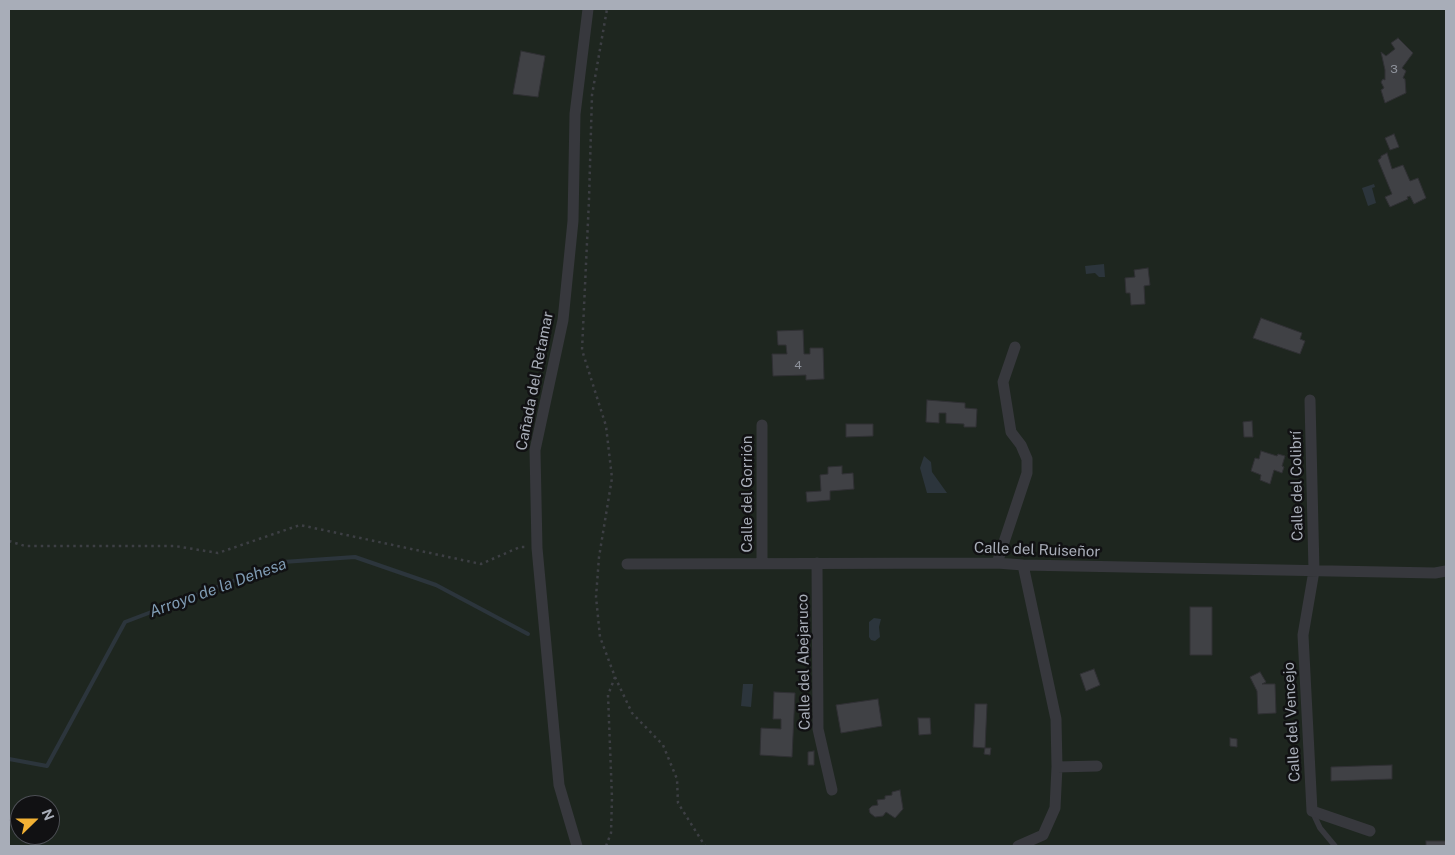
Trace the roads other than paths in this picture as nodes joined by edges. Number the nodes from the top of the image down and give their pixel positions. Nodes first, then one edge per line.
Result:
1 (588, 9) edge
2 (1015, 347) dead end
3 (1310, 400) dead end
4 (762, 426) dead end
5 (817, 563) junction
6 (997, 563) junction
7 (626, 564) dead end
8 (762, 564) junction
9 (1024, 565) junction
10 (1314, 571) junction
11 (1446, 571) edge
12 (1056, 766) junction
13 (1097, 766) dead end
14 (832, 790) dead end
15 (1312, 811) junction
16 (1370, 831) dead end
17 (577, 846) edge
18 (1018, 846) edge
19 (1335, 846) edge

1 - 17 street, Cañada del Retamar
2 - 6 street
3 - 10 street, Calle del Colibrí
4 - 8 street, Calle del Gorrión
5 - 6 street, Calle del Ruiseñor
5 - 8 street, Calle del Ruiseñor
5 - 14 street, Calle del Abejaruco
6 - 9 street, Calle del Ruiseñor
7 - 8 street, Calle del Ruiseñor
9 - 10 street, Calle del Ruiseñor
9 - 12 street
10 - 11 street, Calle del Ruiseñor
10 - 15 street, Calle del Vencejo
12 - 13 street
12 - 18 street
15 - 16 street
15 - 19 lane

